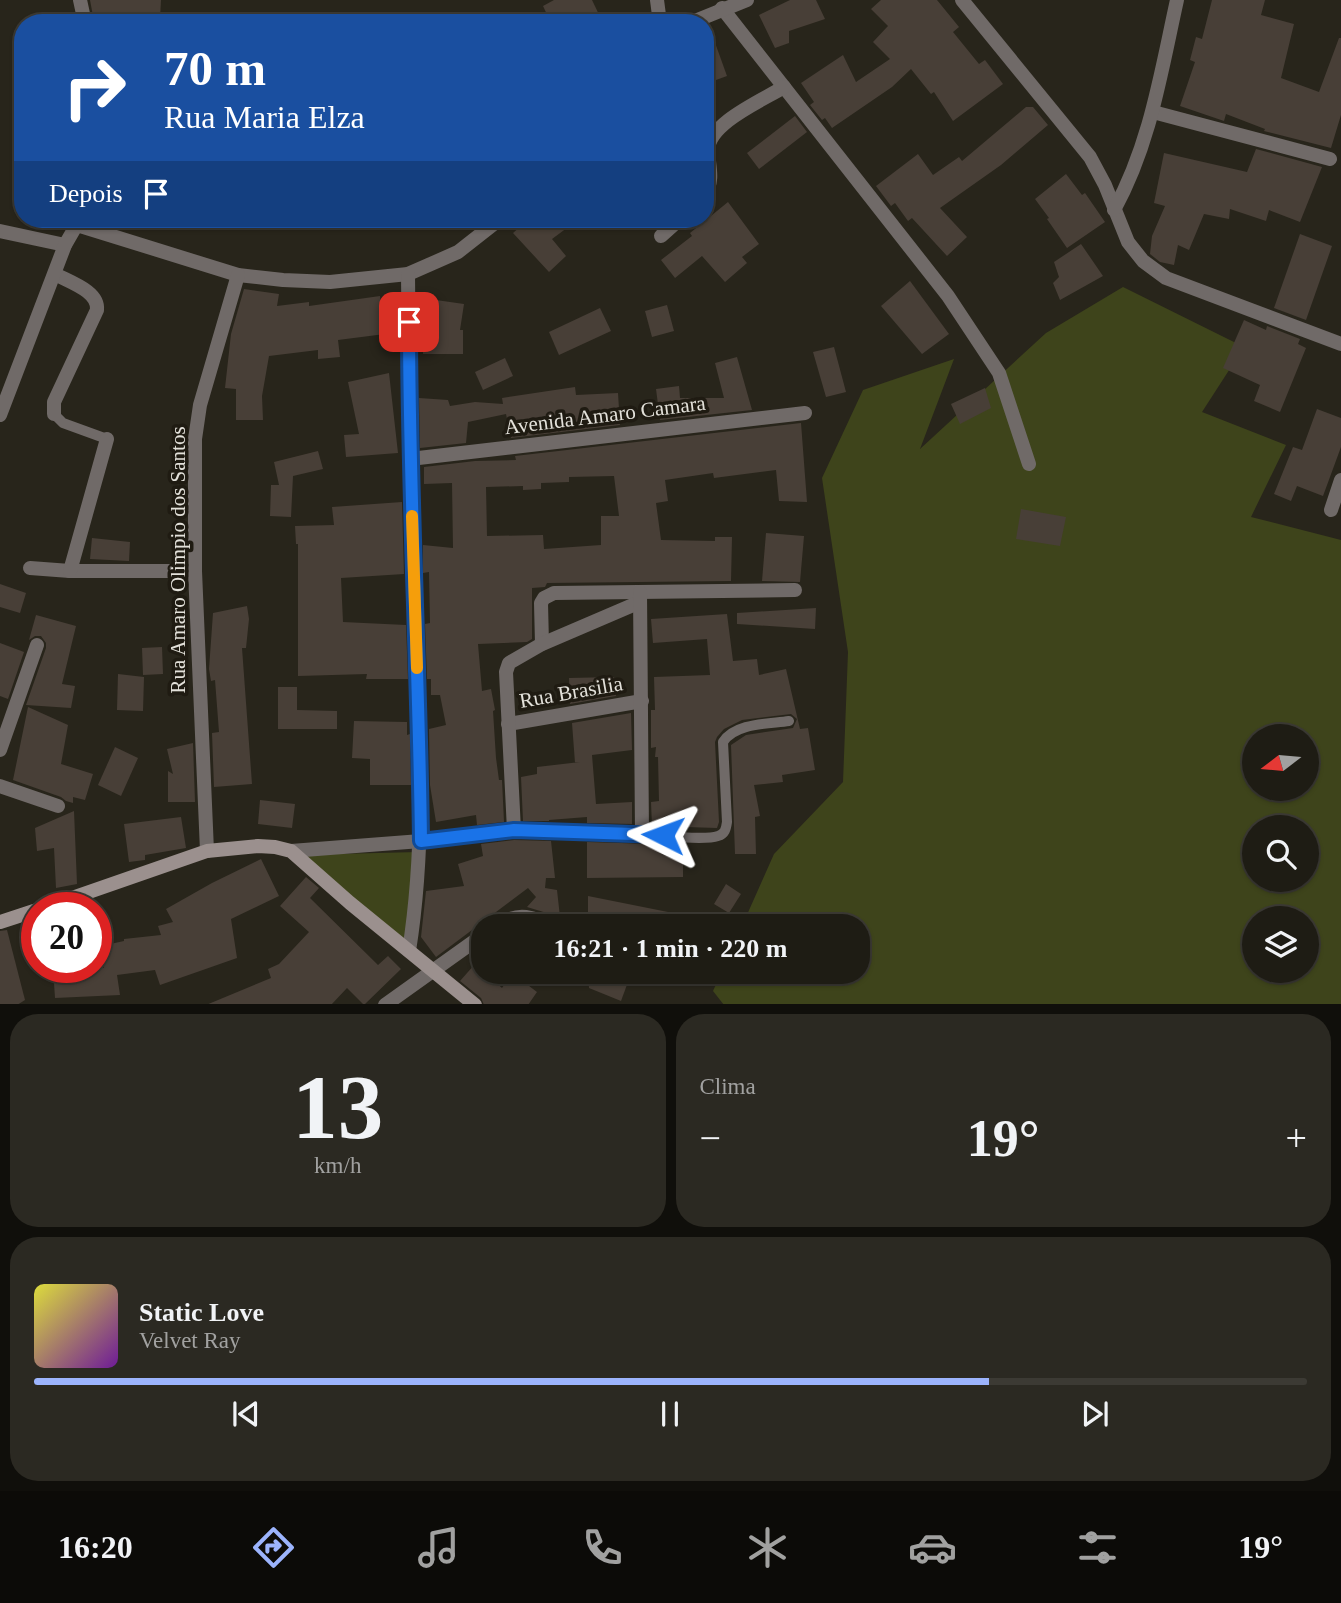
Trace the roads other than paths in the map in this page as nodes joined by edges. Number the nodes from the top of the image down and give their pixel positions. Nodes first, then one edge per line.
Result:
1 (747, 0) edge
2 (962, 0) edge
3 (1177, 0) edge
4 (722, 8) junction
5 (709, 14) edge
6 (784, 88) junction
7 (1153, 112) junction
8 (714, 133) edge
9 (1330, 159) dead end
10 (1114, 210) junction
11 (75, 228) edge
12 (96, 228) edge
13 (489, 228) edge
14 (670, 228) edge
15 (0, 231) edge
16 (661, 236) dead end
17 (65, 245) junction
18 (55, 274) junction
19 (408, 274) junction
20 (238, 275) junction
21 (1341, 344) edge
22 (805, 413) dead end
23 (54, 414) joint
24 (0, 415) edge
25 (107, 439) joint
26 (410, 459) junction
27 (1029, 464) dead end
28 (1341, 480) edge
29 (1331, 510) dead end
30 (30, 568) dead end
31 (70, 571) junction
32 (195, 571) junction
33 (795, 590) dead end
34 (640, 597) junction
35 (542, 644) junction
36 (37, 645) dead end
37 (642, 701) junction
38 (789, 721) dead end
39 (508, 724) junction
40 (0, 750) edge
41 (0, 786) edge
42 (58, 806) dead end
43 (514, 830) junction
44 (642, 834) junction
45 (421, 841) junction
46 (207, 851) junction
47 (291, 851) junction
48 (89, 892) edge
49 (21, 915) edge
50 (0, 922) edge
51 (471, 943) edge
52 (408, 951) junction
53 (432, 971) junction
54 (385, 1004) edge
55 (474, 1004) edge

1 - 4 street
2 - 10 street
3 - 7 street
4 - 5 street
4 - 6 street
6 - 8 street
6 - 27 street
7 - 9 street
7 - 10 street
10 - 21 street
11 - 17 street
12 - 20 street
13 - 19 street
14 - 16 street
15 - 17 street
17 - 18 street
18 - 23 street
18 - 24 street
19 - 20 street
19 - 26 street
20 - 32 street, Rua Amaro Olimpio dos Santos
22 - 26 street, Avenida Amaro Camara
23 - 25 lane
25 - 31 street
26 - 45 street
28 - 29 street
30 - 31 street
31 - 32 street
32 - 46 street, Rua Amaro Olimpio dos Santos
33 - 34 street
34 - 35 street
34 - 35 street
34 - 37 street, Rua Brasilia
35 - 39 street
36 - 40 street
37 - 39 street, Rua Brasilia
37 - 44 street, Rua Brasilia
38 - 44 lane
39 - 43 street
41 - 42 street
43 - 44 street
43 - 45 street
45 - 47 street
45 - 52 street
46 - 47 street
46 - 48 street
47 - 52 street
49 - 50 street
51 - 53 street
52 - 53 street
53 - 54 street
53 - 55 street

